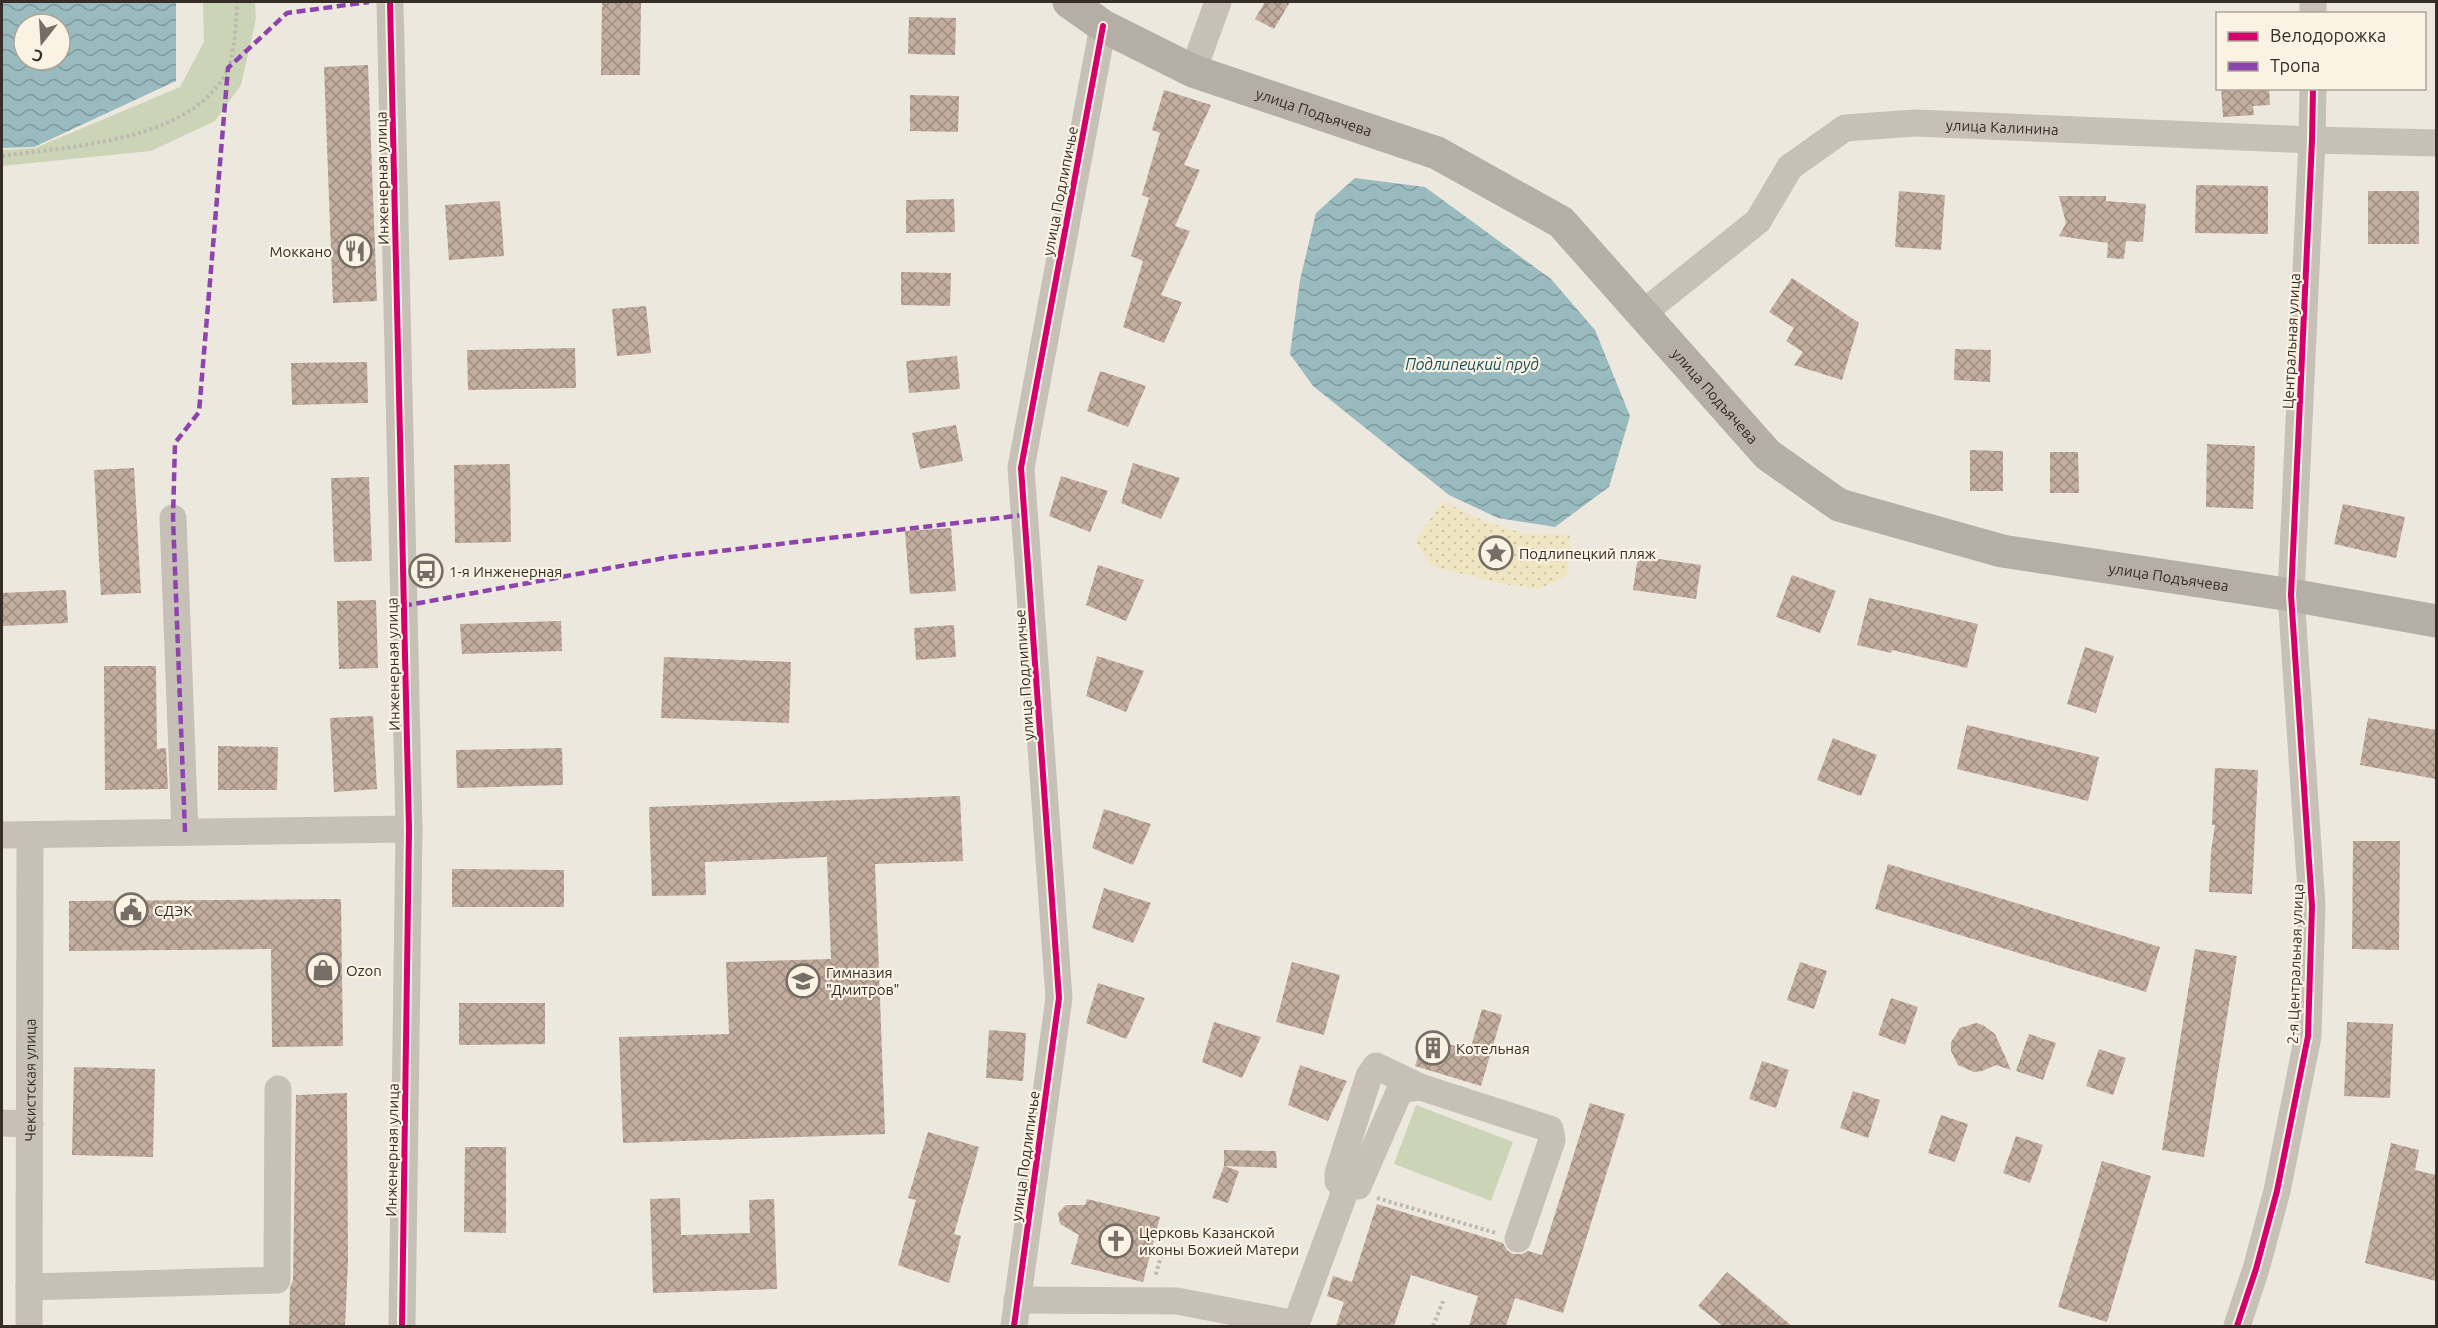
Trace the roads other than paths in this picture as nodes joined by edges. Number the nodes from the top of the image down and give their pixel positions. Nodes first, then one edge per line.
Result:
1 (390, 2) edge
2 (1069, 2) edge
3 (1218, 2) edge
4 (1103, 26) junction
5 (1193, 71) junction
6 (2313, 90) edge
7 (2313, 140) junction
8 (2436, 143) edge
9 (1643, 313) junction
10 (173, 518) dead end
11 (2291, 595) junction
12 (2436, 621) edge
13 (409, 829) junction
14 (185, 832) junction
15 (2, 835) edge
16 (30, 835) junction
17 (278, 1089) dead end
18 (2, 1123) edge
19 (30, 1124) junction
20 (1518, 1239) road end
21 (29, 1287) junction
22 (1017, 1300) junction
23 (29, 1326) edge
24 (402, 1326) edge
25 (1014, 1326) edge
26 (2237, 1326) edge

1 - 13 street, Инженерная улица
2 - 4 main road, улица Подъячева
3 - 5 street
4 - 5 main road, улица Подъячева
4 - 22 street, улица Подлипичье
5 - 9 main road, улица Подъячева
6 - 7 street, Центральная улица
7 - 8 street, улица Калинина
7 - 9 street, улица Калинина
7 - 11 street, Центральная улица
9 - 11 main road, улица Подъячева
10 - 14 street
11 - 12 main road, улица Подъячева
11 - 26 street, 2-я Центральная улица
13 - 14 street
13 - 24 street, Инженерная улица
14 - 16 street
15 - 16 street
16 - 19 street, Чекистская улица
17 - 21 street
18 - 19 street
19 - 21 street, Чекистская улица
20 - 22 street
21 - 23 street, Чекистская улица
22 - 25 street, улица Подлипичье

